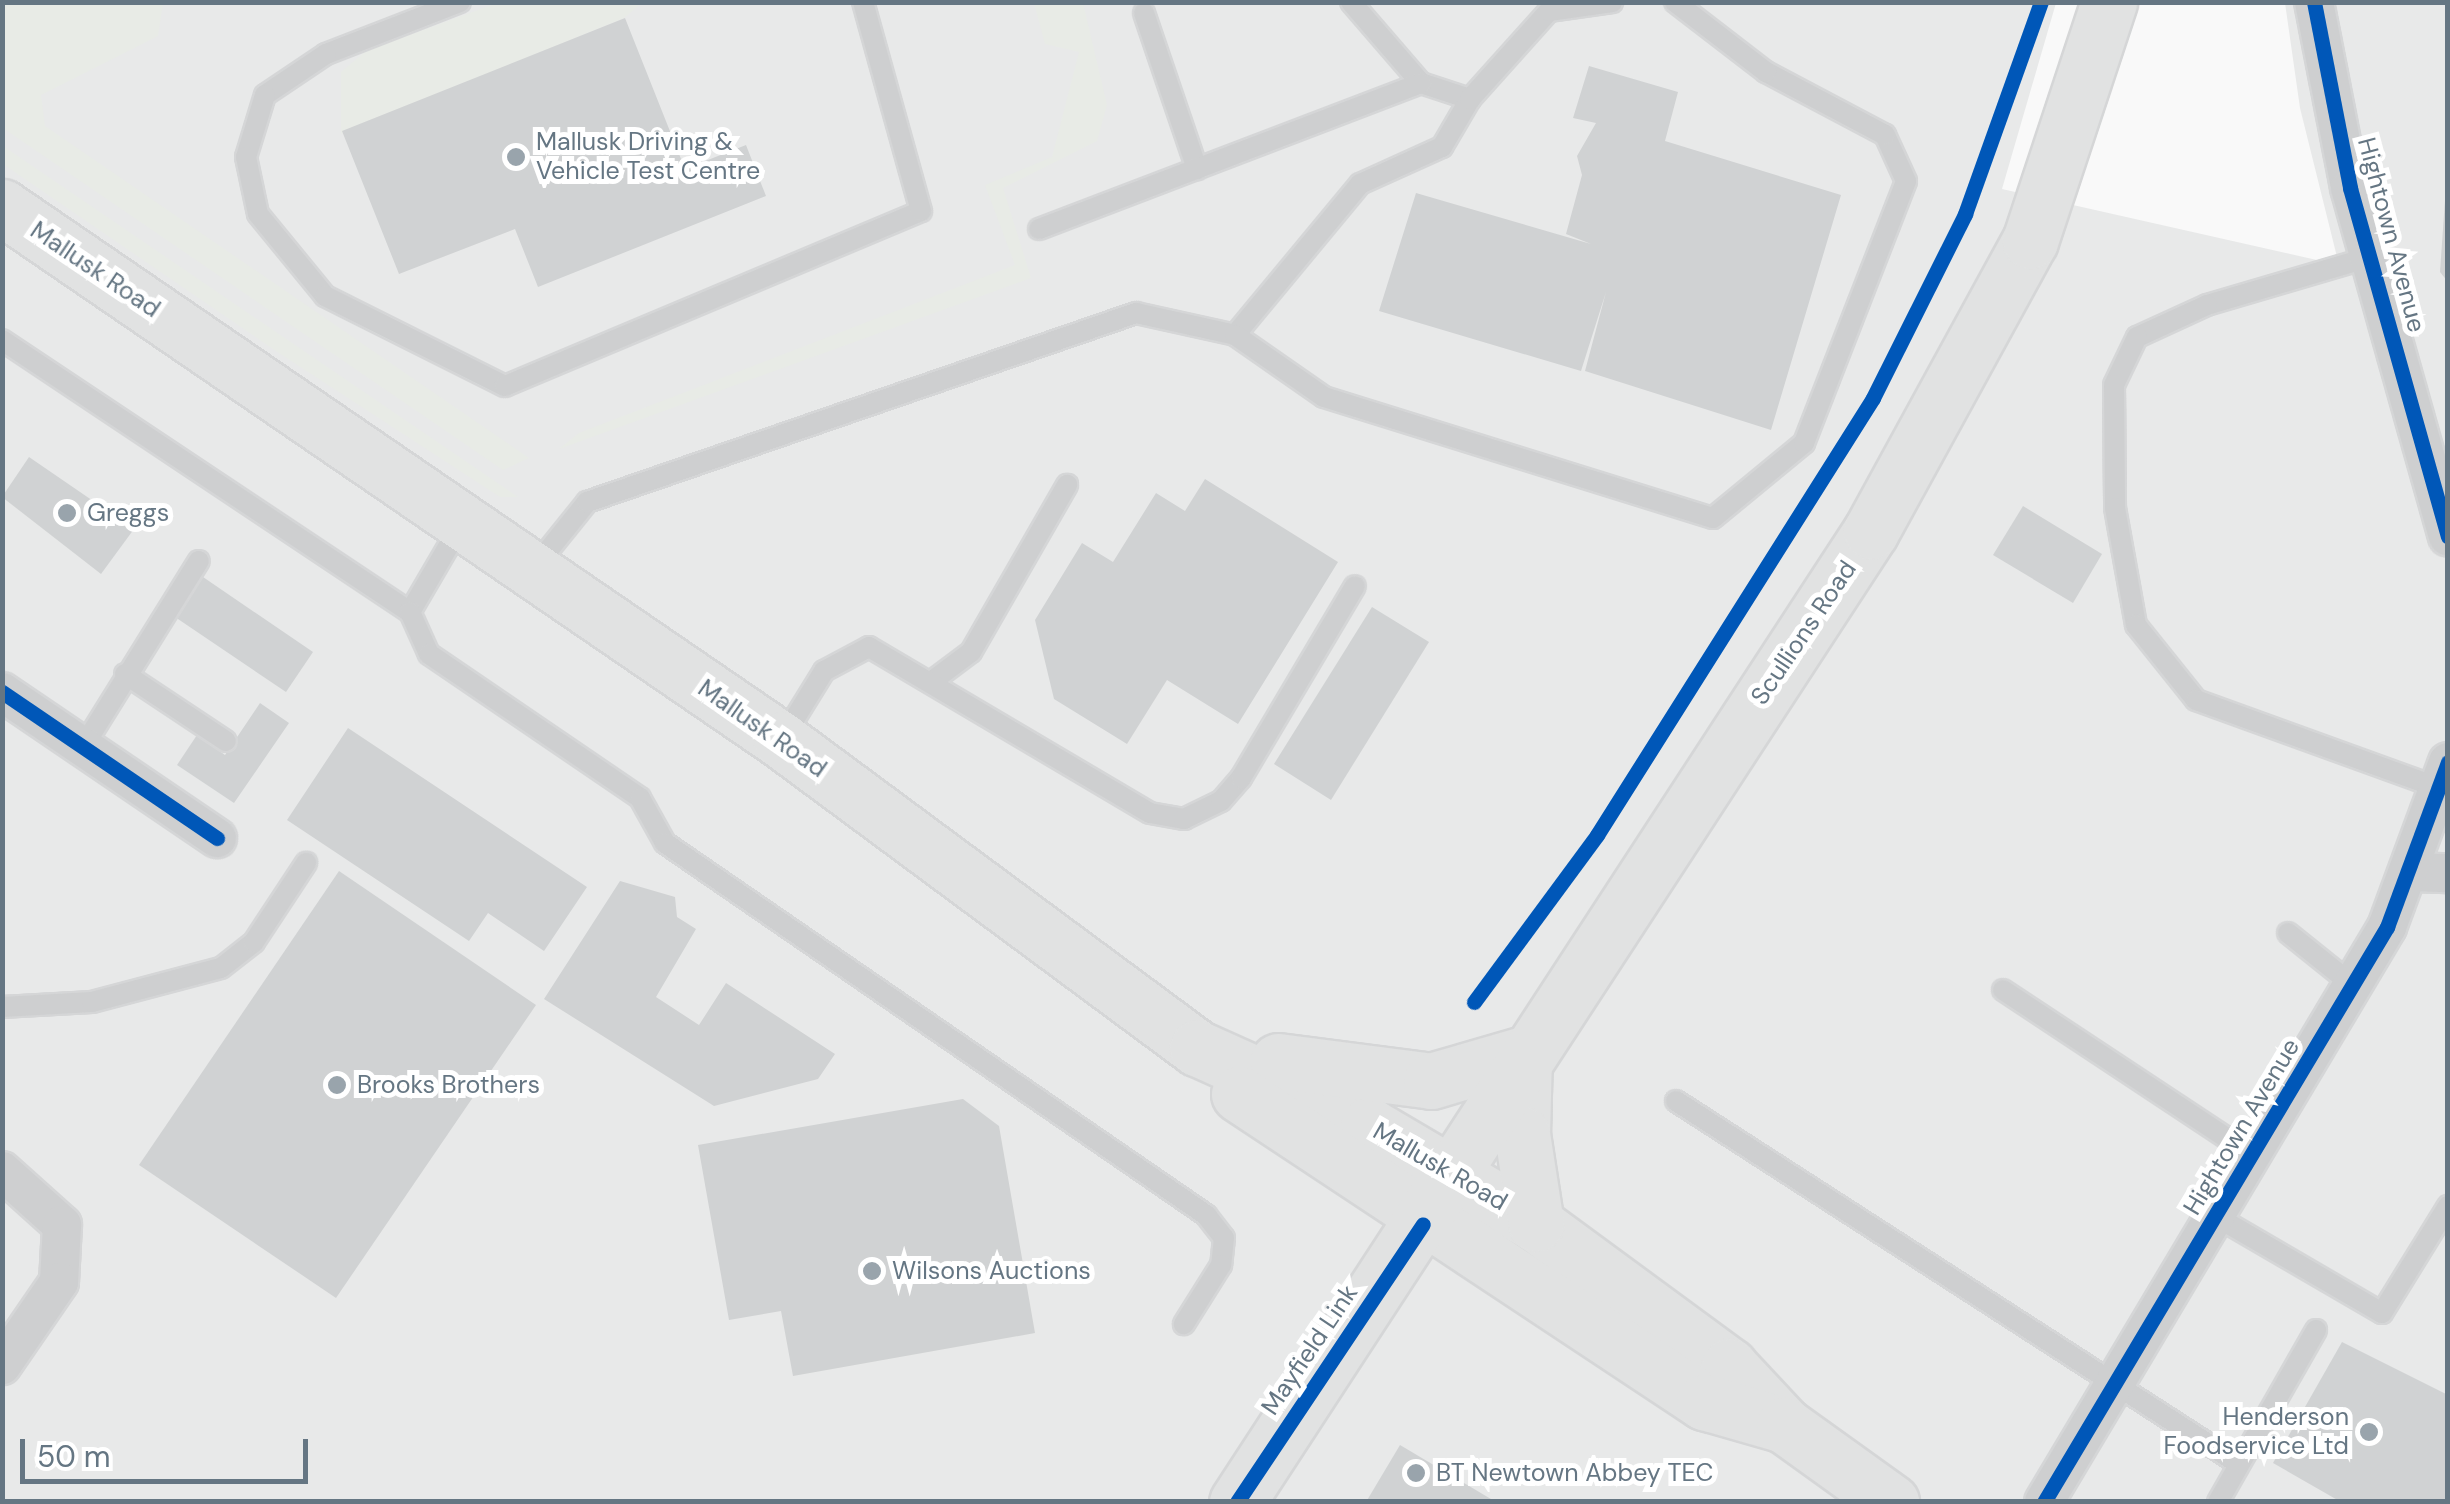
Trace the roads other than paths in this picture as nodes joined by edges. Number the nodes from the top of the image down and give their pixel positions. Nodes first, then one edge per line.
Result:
1 (460, 2) edge
2 (863, 2) edge
3 (1351, 2) edge
4 (1612, 2) edge
5 (1674, 2) edge
6 (2110, 2) edge
7 (2314, 2) edge
8 (1144, 14) dead end
9 (1421, 82) junction
10 (1470, 99) junction
11 (1197, 169) junction
12 (2, 208) edge
13 (1040, 229) dead end
14 (2370, 258) junction
15 (1235, 335) junction
16 (2, 340) edge
17 (1067, 485) dead end
18 (463, 521) junction
19 (2448, 536) edge
20 (199, 561) dead end
21 (533, 570) junction
22 (1355, 586) dead end
23 (410, 612) junction
24 (125, 674) junction
25 (935, 679) junction
26 (2, 692) edge
27 (781, 740) junction
28 (226, 741) dead end
29 (83, 747) junction
30 (2445, 775) edge
31 (217, 838) dead end
32 (306, 863) dead end
33 (2430, 872) edge
34 (2288, 932) dead end
35 (2354, 986) junction
36 (2003, 990) dead end
37 (2, 1007) edge
38 (1197, 1048) junction
39 (1524, 1054) junction
40 (1676, 1100) dead end
41 (2254, 1156) junction
42 (2, 1172) edge
43 (1450, 1173) junction
44 (2448, 1206) edge
45 (2217, 1217) junction
46 (1423, 1224) junction
47 (1536, 1224) junction
48 (1184, 1324) dead end
49 (2316, 1330) dead end
50 (2, 1365) edge
51 (2114, 1386) junction
52 (1784, 1425) junction
53 (2239, 1464) junction
54 (1237, 1502) edge
55 (1891, 1502) edge
56 (2044, 1502) edge
57 (2218, 1502) edge

1 - 2 lane
3 - 9 lane
4 - 10 lane
5 - 15 lane
6 - 39 main road, Scullions Road
7 - 14 street, Hightown Avenue
8 - 11 lane
9 - 10 lane
9 - 11 lane
10 - 15 lane
11 - 13 lane
12 - 18 main road, Mallusk Road
14 - 19 street, Hightown Avenue
14 - 30 lane
15 - 21 lane
16 - 23 lane
17 - 25 lane
18 - 21 main road, Mallusk Road
18 - 23 lane
20 - 24 lane
21 - 27 main road, Mallusk Road
22 - 25 lane
23 - 48 lane
24 - 28 lane
24 - 29 lane
25 - 27 lane
26 - 29 street
27 - 38 main road, Mallusk Road
29 - 31 street
30 - 33 street, Hightown Avenue
32 - 37 lane
33 - 35 street, Hightown Avenue
34 - 35 lane
35 - 41 street, Hightown Avenue
36 - 41 lane
38 - 39 main road
38 - 43 main road, Mallusk Road
38 - 46 main road
39 - 43 main road, Scullions Road
39 - 47 main road
40 - 51 lane
41 - 45 street, Hightown Avenue
42 - 50 street
43 - 46 main road, Scullions Road
43 - 47 main road, Mallusk Road
44 - 45 lane
45 - 51 street, Hightown Avenue
46 - 52 main road
46 - 54 main road, Mayfield Link
47 - 52 main road, Mallusk Road
49 - 53 lane
51 - 53 lane
51 - 56 street, Hightown Avenue
52 - 55 main road
53 - 57 lane

